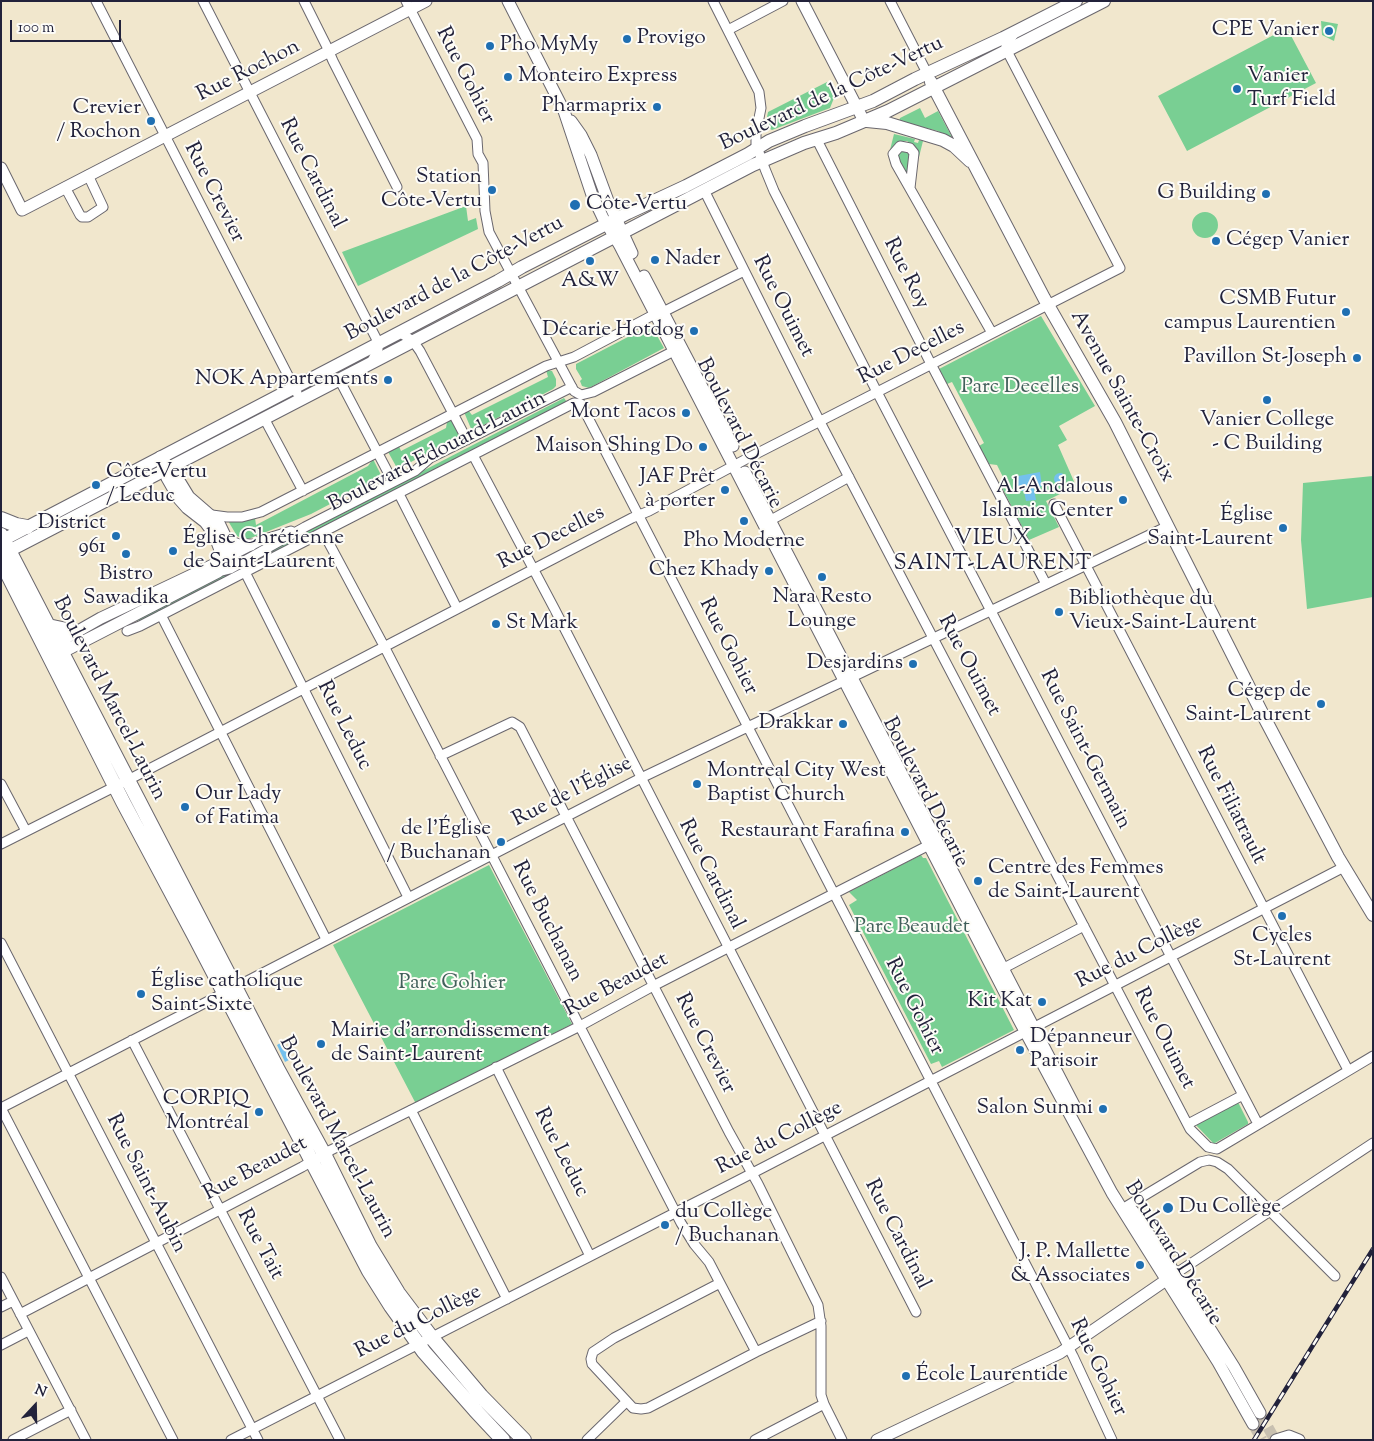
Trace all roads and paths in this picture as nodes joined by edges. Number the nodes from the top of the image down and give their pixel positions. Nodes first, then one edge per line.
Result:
1 (96, 1) edge
2 (203, 1) edge
3 (304, 1) edge
4 (426, 1) edge
5 (508, 1) edge
6 (713, 1) edge
7 (783, 1) edge
8 (802, 1) edge
9 (890, 1) edge
10 (1076, 1) edge
11 (1104, 1) edge
12 (408, 5) edge
13 (728, 30) junction
14 (1015, 32) junction
15 (1007, 51) junction
16 (329, 52) junction
17 (927, 73) junction
18 (934, 88) junction
19 (250, 93) junction
20 (857, 108) junction
21 (864, 121) junction
22 (164, 136) junction
23 (817, 140) junction
24 (758, 148) junction
25 (762, 162) junction
26 (974, 164) junction
27 (1, 168) edge
28 (88, 175) junction
29 (65, 187) junction
30 (397, 187) dead end
31 (910, 188) dead end
32 (704, 190) junction
33 (611, 221) junction
34 (618, 235) junction
35 (744, 271) junction
36 (511, 273) junction
37 (519, 286) junction
38 (1048, 305) junction
39 (659, 313) junction
40 (399, 332) junction
41 (992, 333) junction
42 (413, 341) junction
43 (378, 342) junction
44 (674, 351) junction
45 (558, 361) junction
46 (371, 363) junction
47 (931, 364) junction
48 (339, 379) junction
49 (294, 387) junction
50 (572, 387) junction
51 (877, 392) junction
52 (300, 400) junction
53 (580, 404) joint
54 (453, 413) junction
55 (264, 418) junction
56 (820, 422) junction
57 (466, 440) junction
58 (378, 452) junction
59 (473, 455) junction
60 (160, 457) junction
61 (737, 464) junction
62 (167, 469) junction
63 (849, 477) junction
64 (393, 482) junction
65 (303, 491) junction
66 (399, 494) junction
67 (1054, 504) dead end
68 (639, 514) junction
69 (212, 515) junction
70 (1, 519) edge
71 (771, 520) junction
72 (1168, 526) junction
73 (28, 527) junction
74 (305, 527) junction
75 (323, 532) junction
76 (228, 541) junction
77 (251, 545) junction
78 (3, 547) edge
79 (228, 558) junction
80 (1086, 565) junction
81 (217, 568) junction
82 (533, 569) junction
83 (245, 572) junction
84 (1046, 584) junction
85 (458, 608) junction
86 (992, 611) junction
87 (162, 615) junction
88 (103, 624) junction
89 (48, 626) junction
90 (127, 631) dead end
91 (76, 632) junction
92 (934, 638) junction
93 (384, 646) junction
94 (54, 650) junction
95 (848, 678) junction
96 (303, 688) junction
97 (749, 726) junction
98 (221, 732) junction
99 (440, 756) junction
100 (640, 778) junction
101 (128, 780) junction
102 (1, 784) edge
103 (115, 787) junction
104 (566, 817) junction
105 (26, 831) junction
106 (934, 843) junction
107 (1, 844) edge
108 (491, 854) junction
109 (1344, 866) junction
110 (834, 894) junction
111 (408, 897) junction
112 (1264, 909) junction
113 (1373, 915) edge
114 (1084, 926) junction
115 (326, 939) junction
116 (1, 943) edge
117 (728, 948) junction
118 (1171, 956) junction
119 (1004, 968) junction
120 (1115, 985) junction
121 (655, 986) junction
122 (229, 990) junction
123 (580, 1026) junction
124 (1030, 1029) junction
125 (132, 1040) junction
126 (1373, 1056) edge
127 (496, 1068) junction
128 (1348, 1070) junction
129 (68, 1073) junction
130 (931, 1080) junction
131 (1243, 1095) junction
132 (1, 1108) edge
133 (411, 1110) junction
134 (1188, 1124) junction
135 (1258, 1124) junction
136 (825, 1135) junction
137 (1373, 1143) edge
138 (324, 1154) junction
139 (311, 1162) junction
140 (752, 1173) junction
141 (1125, 1207) junction
142 (220, 1210) junction
143 (676, 1212) junction
144 (1270, 1212) junction
145 (156, 1243) junction
146 (590, 1256) junction
147 (1335, 1276) dead end
148 (1, 1277) edge
149 (90, 1277) junction
150 (1171, 1277) junction
151 (720, 1283) junction
152 (507, 1299) junction
153 (13, 1301) junction
154 (1, 1307) edge
155 (916, 1312) dead end
156 (20, 1314) junction
157 (821, 1321) junction
158 (28, 1330) junction
159 (432, 1338) junction
160 (418, 1344) junction
161 (1, 1345) edge
162 (1069, 1348) junction
163 (756, 1352) junction
164 (317, 1395) junction
165 (626, 1402) junction
166 (824, 1404) junction
167 (71, 1410) junction
168 (1260, 1413) tunnel mouth
169 (1253, 1424) tunnel mouth
170 (252, 1429) junction
171 (1279, 1438) edge
172 (13, 1440) edge
173 (86, 1440) edge
174 (172, 1440) edge
175 (231, 1440) edge
176 (258, 1440) edge
177 (340, 1440) edge
178 (503, 1440) edge
179 (524, 1440) edge
180 (587, 1440) edge
181 (755, 1440) edge
182 (842, 1440) edge
183 (876, 1440) edge
184 (1112, 1440) edge
185 (1299, 1440) edge

1 - 22 street, Rue Crevier
2 - 19 street, Rue Cardinal
3 - 16 street
4 - 12 street, Rue Rochon
5 - 33 street, Boulevard Décarie
6 - 13 street
7 - 13 street
8 - 20 street
9 - 17 street, Avenue Sainte-Croix
10 - 14 main road, Boulevard de la Côte-Vertu
11 - 15 main road, Boulevard de la Côte-Vertu
12 - 16 street, Rue Rochon
12 - 36 street, Rue Gohier
13 - 24 street
14 - 15 street
14 - 17 main road, Boulevard de la Côte-Vertu
15 - 18 main road, Boulevard de la Côte-Vertu
15 - 38 street, Rue Decelles
16 - 19 street, Rue Rochon
16 - 30 street
17 - 18 main road, Avenue Sainte-Croix
17 - 20 main road, Boulevard de la Côte-Vertu
18 - 21 main road, Boulevard de la Côte-Vertu
18 - 26 main road, Avenue Sainte-Croix
19 - 22 street, Rue Rochon
19 - 43 street, Rue Cardinal
20 - 21 street
20 - 24 main road, Boulevard de la Côte-Vertu
21 - 23 main road, Boulevard de la Côte-Vertu
21 - 26 main road, Avenue Sainte-Croix
22 - 28 street, Rue Rochon
22 - 49 street, Rue Crevier
23 - 25 main road, Boulevard de la Côte-Vertu
23 - 47 street, Rue Roy
24 - 25 street
24 - 33 main road, Boulevard de la Côte-Vertu
25 - 32 main road, Boulevard de la Côte-Vertu
25 - 51 street, Rue Saint-Germain
26 - 38 main road, Avenue Sainte-Croix
27 - 29 street, Rue Rochon
28 - 29 street, Rue Rochon
28 - 29 street
31 - 41 street
32 - 34 main road, Boulevard de la Côte-Vertu
32 - 35 street, Rue Ouimet
33 - 34 street, Boulevard Décarie
33 - 36 main road, Boulevard de la Côte-Vertu
34 - 37 main road, Boulevard de la Côte-Vertu
34 - 39 street, Boulevard Décarie
35 - 39 street, Boulevard Edouard-Laurin
35 - 56 street, Rue Ouimet
36 - 37 street, Rue Gohier
36 - 40 main road, Boulevard de la Côte-Vertu
37 - 42 main road, Boulevard de la Côte-Vertu
37 - 45 street, Rue Gohier
38 - 41 street, Rue Decelles
38 - 72 main road, Avenue Sainte-Croix
39 - 44 street, Boulevard Décarie
39 - 45 street, Boulevard Edouard-Laurin
39 - 61 street, Boulevard Décarie
40 - 42 street
40 - 43 main road, Boulevard de la Côte-Vertu
41 - 47 street, Rue Decelles
42 - 46 main road, Boulevard de la Côte-Vertu
42 - 54 street
43 - 46 street
43 - 49 main road, Boulevard de la Côte-Vertu
44 - 50 street, Boulevard Edouard-Laurin
44 - 61 street, Boulevard Décarie
45 - 50 street, Rue Gohier
45 - 54 street, Boulevard Edouard-Laurin
46 - 48 main road, Boulevard de la Côte-Vertu
47 - 51 street, Rue Decelles
47 - 84 street, Rue Roy
48 - 52 main road, Boulevard de la Côte-Vertu
48 - 58 street
49 - 52 street, Rue Crevier
49 - 60 main road, Boulevard de la Côte-Vertu
50 - 57 street, Boulevard Edouard-Laurin
51 - 56 street, Rue Decelles
51 - 86 street, Rue Saint-Germain
52 - 55 main road, Boulevard de la Côte-Vertu
53 - 59 street, Boulevard Edouard-Laurin
53 - 68 street, Rue Gohier
54 - 57 street
54 - 58 street, Boulevard Edouard-Laurin
55 - 62 main road, Boulevard de la Côte-Vertu
55 - 65 street
56 - 61 street, Rue Decelles
56 - 63 street, Rue Ouimet
57 - 64 street, Boulevard Edouard-Laurin
58 - 64 street
58 - 65 street, Boulevard Edouard-Laurin
59 - 66 street, Boulevard Edouard-Laurin
59 - 82 street, Rue Cardinal
60 - 62 street
60 - 73 main road, Boulevard de la Côte-Vertu
61 - 68 street, Rue Decelles
61 - 71 street, Boulevard Décarie
61 - 95 street, Boulevard Décarie
62 - 69 street
62 - 78 main road, Boulevard de la Côte-Vertu
62 - 81 street
63 - 71 street
63 - 92 street, Rue Ouimet
64 - 74 street, Boulevard Edouard-Laurin
65 - 69 street, Boulevard Edouard-Laurin
66 - 75 street, Boulevard Edouard-Laurin
66 - 85 street
67 - 80 street, Rue Filiatrault
68 - 82 street, Rue Decelles
68 - 97 street, Rue Gohier
69 - 76 street
70 - 73 main road
71 - 95 street, Boulevard Décarie
72 - 80 street, Rue de l'Église
72 - 109 main road, Avenue Sainte-Croix
73 - 78 main road, Boulevard de la Côte-Vertu
74 - 77 street, Boulevard Edouard-Laurin
74 - 81 street, Boulevard Edouard-Laurin
75 - 83 street, Boulevard Edouard-Laurin
75 - 93 street, Rue Buchanan
76 - 77 street
76 - 79 street
77 - 79 street, Boulevard Edouard-Laurin
78 - 89 main road, Boulevard Marcel-Laurin
78 - 94 main road, Boulevard Marcel-Laurin
79 - 81 street
80 - 84 street, Rue de l'Église
80 - 112 street, Rue Filiatrault
81 - 88 street, Boulevard Edouard-Laurin
82 - 85 street, Rue Decelles
82 - 100 street, Rue Cardinal
83 - 87 street, Boulevard Edouard-Laurin
83 - 96 street, Rue Leduc
84 - 86 street, Rue de l'Église
85 - 93 street, Rue Decelles
86 - 92 street, Rue de l'Église
86 - 118 street, Rue Saint-Germain
87 - 90 street, Boulevard Edouard-Laurin
87 - 98 street
88 - 91 street, Boulevard Edouard-Laurin
88 - 94 street, Boulevard Edouard-Laurin
89 - 91 main road
89 - 94 main road, Boulevard Marcel-Laurin
91 - 94 street, Boulevard Edouard-Laurin
92 - 95 street, Rue de l'Église
92 - 114 street, Rue Ouimet
93 - 96 street, Rue Decelles
93 - 99 street, Rue Buchanan
94 - 101 main road, Boulevard Marcel-Laurin
94 - 103 main road, Boulevard Marcel-Laurin
95 - 97 street, Rue de l'Église
95 - 106 street, Boulevard Décarie
96 - 98 street, Rue Decelles
96 - 111 street, Rue Leduc
97 - 100 street, Rue de l'Église
97 - 110 street, Rue Gohier
98 - 101 street, Rue Decelles
98 - 115 street
99 - 104 street, Rue Crevier
99 - 108 street, Rue Buchanan
100 - 104 street, Rue de l'Église
100 - 117 street, Rue Cardinal
101 - 103 street, Rue Decelles
101 - 122 main road, Boulevard Marcel-Laurin
102 - 105 street
103 - 105 street, Rue Decelles
103 - 122 main road, Boulevard Marcel-Laurin
104 - 108 street, Rue de l'Église
104 - 121 street, Rue Crevier
105 - 107 street, Rue Decelles
106 - 110 street, Rue Beaudet
106 - 119 street, Boulevard Décarie
106 - 124 street, Boulevard Décarie
108 - 111 street, Rue de l'Église
108 - 123 street, Rue Buchanan
109 - 112 street, Rue du Collège
109 - 113 main road, Avenue Sainte-Croix
110 - 117 street, Rue Beaudet
110 - 130 street, Rue Gohier
111 - 115 street, Rue de l'Église
112 - 118 street, Rue du Collège
112 - 128 street, Rue Filiatrault
114 - 119 street
114 - 120 street, Rue Ouimet
115 - 122 street, Rue de l'Église
116 - 129 street, Rue Saint-Aubin
117 - 121 street, Rue Beaudet
117 - 136 street, Rue Cardinal
118 - 120 street, Rue du Collège
118 - 131 street, Rue Saint-Germain
119 - 124 street, Boulevard Décarie
120 - 124 street, Rue du Collège
120 - 134 street, Rue Ouimet
121 - 123 street, Rue Beaudet
121 - 140 street, Rue Crevier
122 - 125 street, Rue de l'Église
122 - 138 main road, Boulevard Marcel-Laurin
122 - 139 main road, Boulevard Marcel-Laurin
123 - 127 street, Rue Beaudet
123 - 143 street, Rue Buchanan
124 - 130 street, Rue du Collège
124 - 141 street, Boulevard Décarie
125 - 129 street, Rue de l'Église
125 - 142 street, Rue Tait
126 - 128 street
127 - 133 street, Rue Beaudet
127 - 146 street, Rue Leduc
128 - 135 street
129 - 132 street, Rue de l'Église
129 - 145 street, Rue Saint-Aubin
130 - 136 street, Rue du Collège
130 - 162 street, Rue Gohier
131 - 134 street
131 - 135 street, Rue Saint-Germain
132 - 149 street
133 - 138 street, Rue Beaudet
133 - 152 street
134 - 135 street, Rue Ouimet
136 - 140 street, Rue du Collège
136 - 155 street, Rue Cardinal
137 - 144 street
138 - 139 street, Rue Beaudet
138 - 159 main road, Boulevard Marcel-Laurin
139 - 142 street, Rue Beaudet
139 - 160 main road, Boulevard Marcel-Laurin
140 - 143 street, Rue du Collège
140 - 157 street, Rue Crevier
141 - 144 street
141 - 150 street, Boulevard Décarie
142 - 145 street, Rue Beaudet
142 - 164 street, Rue Tait
143 - 146 street, Rue du Collège
143 - 151 street, Rue Buchanan
144 - 147 street
144 - 150 street
145 - 149 street, Rue Beaudet
145 - 170 street, Rue Saint-Aubin
146 - 152 street, Rue du Collège
148 - 153 street
149 - 156 street, Rue Beaudet
149 - 174 street
150 - 162 street
150 - 168 street, Boulevard Décarie
150 - 169 street, Boulevard Décarie
151 - 163 street, Rue Buchanan
151 - 165 street
152 - 159 street, Rue du Collège
153 - 154 street
153 - 156 street
156 - 158 street
157 - 163 street
157 - 166 street, Rue Crevier
158 - 161 street
158 - 167 street
159 - 160 street, Rue du Collège
159 - 179 main road, Boulevard Marcel-Laurin
160 - 164 street, Rue du Collège
160 - 178 main road, Boulevard Marcel-Laurin
162 - 183 street
162 - 184 street, Rue Gohier
163 - 165 street
164 - 170 street, Rue du Collège
164 - 177 street, Rue Tait
165 - 180 street
166 - 181 street
166 - 182 street, Rue Crevier
167 - 172 street
167 - 173 street
170 - 175 street, Rue du Collège
170 - 176 street, Rue Saint-Aubin
171 - 185 street

